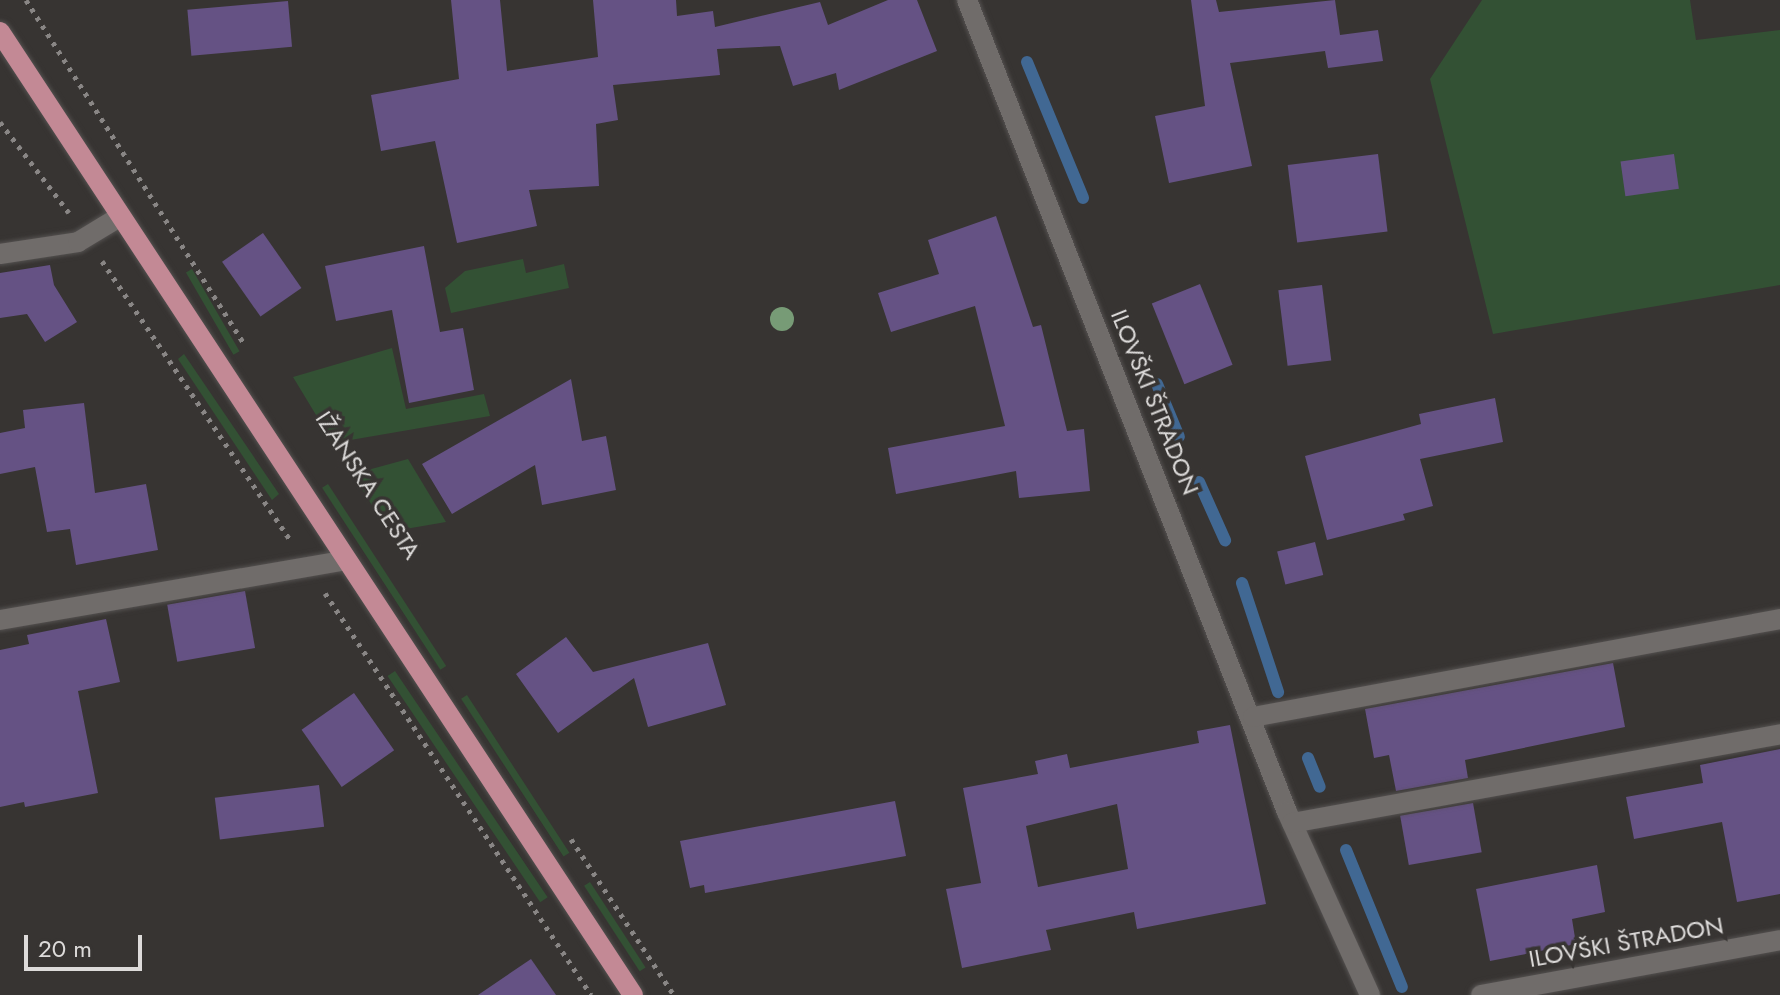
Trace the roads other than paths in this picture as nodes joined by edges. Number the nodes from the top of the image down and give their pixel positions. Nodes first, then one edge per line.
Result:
1 (967, 0) edge
2 (0, 32) edge
3 (121, 216) junction
4 (0, 254) edge
5 (346, 560) junction
6 (1780, 619) edge
7 (0, 620) edge
8 (1253, 717) junction
9 (1780, 734) edge
10 (1292, 823) junction
11 (1780, 940) edge
12 (633, 995) edge
13 (1370, 995) edge
14 (1481, 995) edge

1 - 8 street, ILOVŠKI ŠTRADON
2 - 3 main road
3 - 4 street
3 - 5 main road
5 - 7 street
5 - 12 main road
6 - 8 street
8 - 10 street, ILOVŠKI ŠTRADON
9 - 10 street
10 - 13 street, ILOVŠKI ŠTRADON
11 - 14 street, ILOVŠKI ŠTRADON

